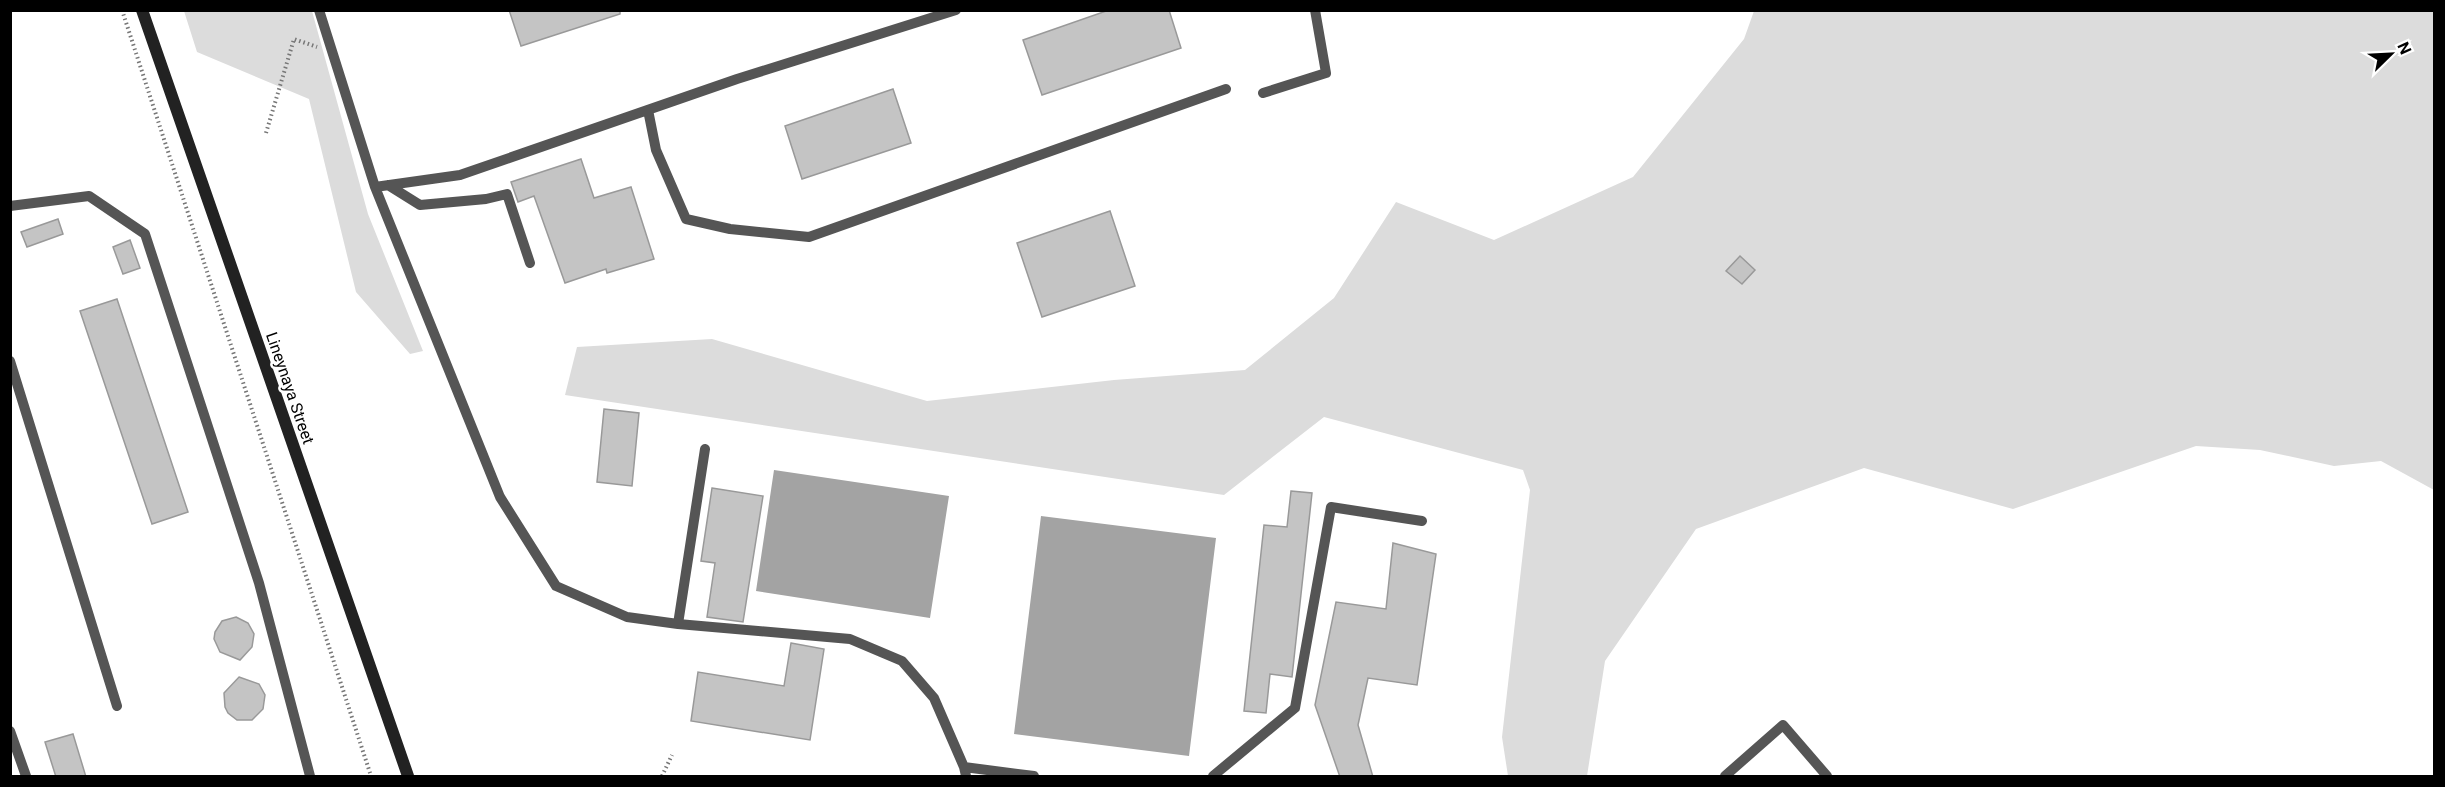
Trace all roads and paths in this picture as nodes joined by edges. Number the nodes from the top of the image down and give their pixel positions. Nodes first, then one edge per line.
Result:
1 (122, 10) edge
2 (142, 10) edge
3 (319, 10) edge
4 (956, 10) edge
5 (1315, 10) edge
6 (332, 51) junction
7 (1226, 89) dead end
8 (1263, 93) dead end
9 (648, 110) junction
10 (266, 133) dead end
11 (388, 185) junction
12 (375, 187) junction
13 (10, 206) edge
14 (530, 263) dead end
15 (10, 361) edge
16 (705, 449) dead end
17 (1422, 521) dead end
18 (678, 624) junction
19 (117, 706) dead end
20 (10, 730) edge
21 (672, 755) dead end
22 (965, 772) edge
23 (26, 777) edge
24 (310, 777) edge
25 (371, 777) edge
26 (408, 777) edge
27 (662, 777) edge
28 (1034, 777) edge
29 (1212, 777) edge
30 (1725, 777) edge
31 (1827, 777) edge

1 - 25 path
2 - 26 street, Lineynaya Street
3 - 6 lane
4 - 9 lane
5 - 8 lane
6 - 10 path
6 - 12 lane
7 - 9 lane
9 - 11 lane
11 - 12 lane
11 - 14 lane
12 - 18 lane
13 - 24 lane
15 - 19 lane
16 - 18 lane
17 - 29 lane
18 - 22 lane
20 - 23 lane
21 - 27 path
22 - 28 lane
30 - 31 lane

